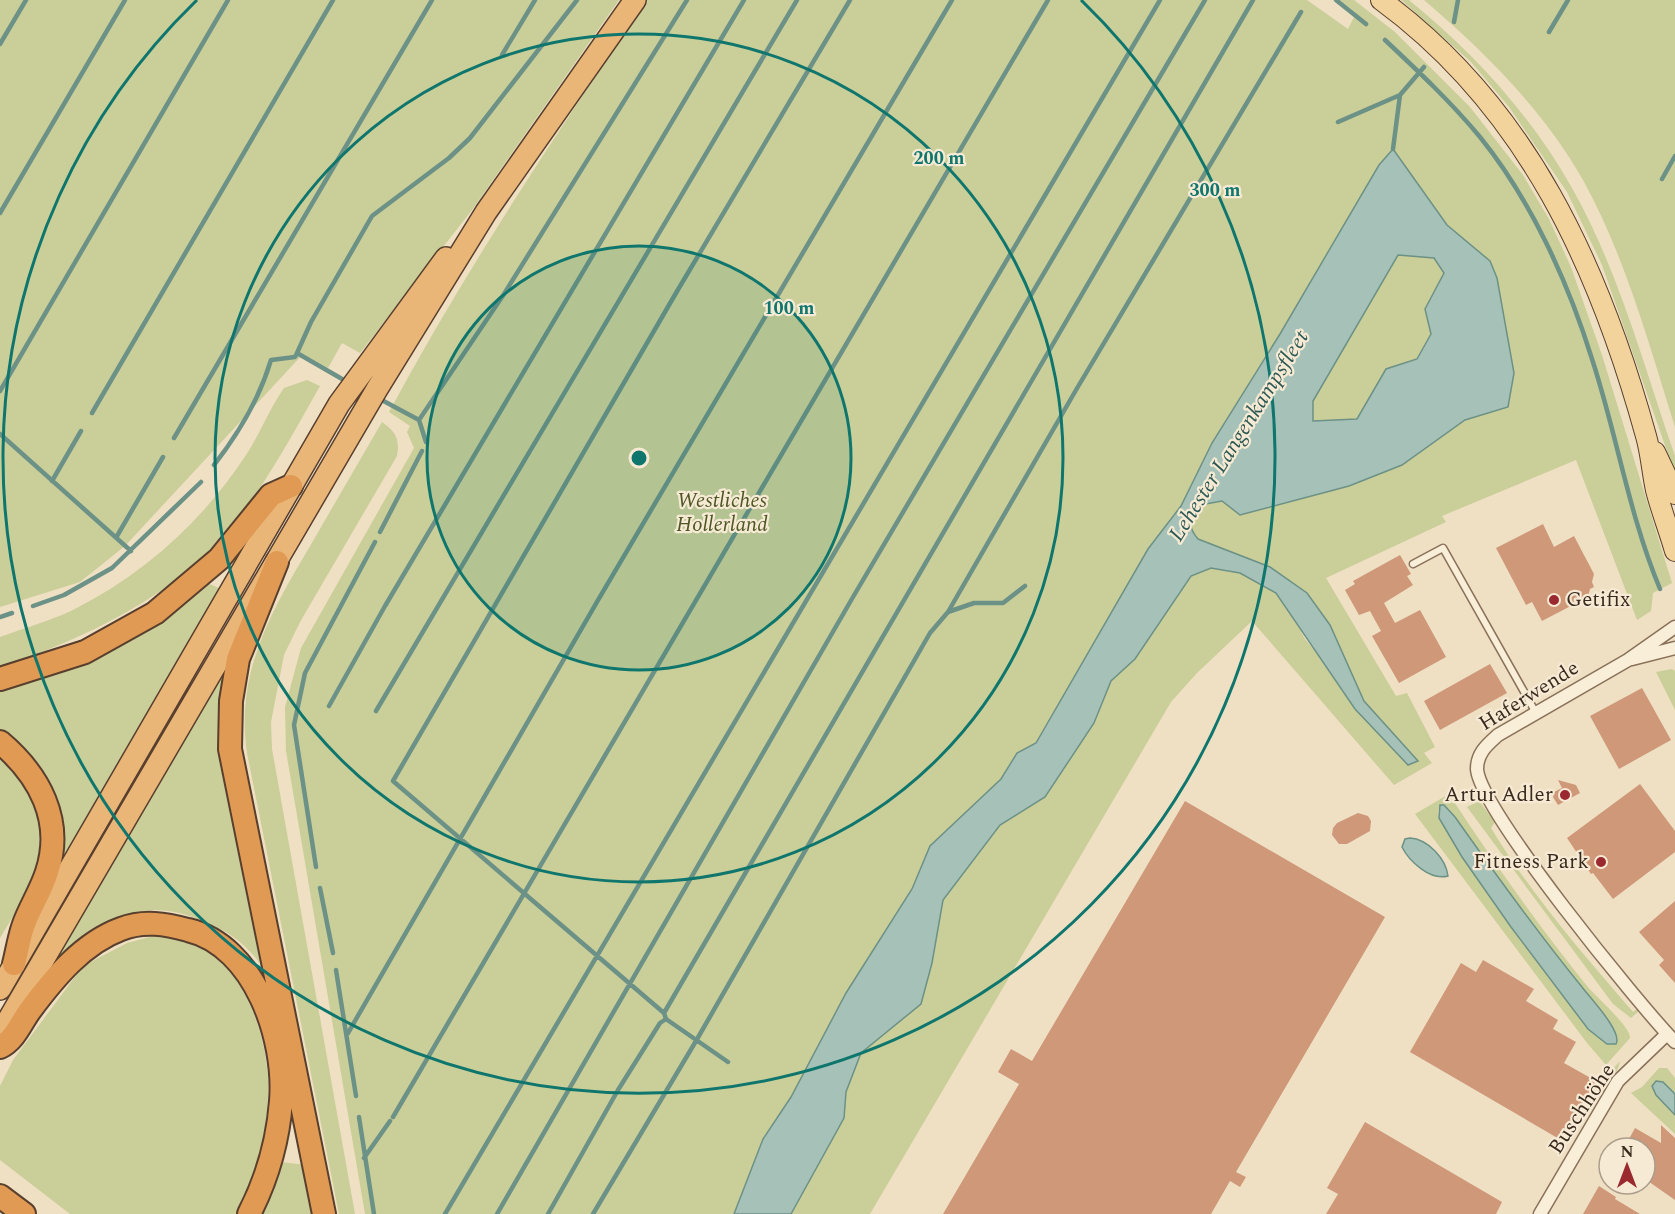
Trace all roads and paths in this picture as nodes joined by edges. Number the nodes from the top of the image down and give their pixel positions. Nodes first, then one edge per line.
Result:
1 (635, 0) edge
2 (1381, 0) edge
3 (486, 212) junction
4 (1646, 437) junction
5 (291, 486) junction
6 (1675, 494) edge
7 (1675, 551) edge
8 (277, 562) junction
9 (1413, 564) dead end
10 (1675, 627) edge
11 (1675, 648) edge
12 (1628, 660) junction
13 (0, 679) edge
14 (1536, 713) junction
15 (0, 742) edge
16 (14, 964) junction
17 (0, 989) edge
18 (0, 1034) edge
19 (1671, 1038) edge
20 (0, 1047) edge
21 (0, 1196) edge
22 (24, 1214) edge
23 (249, 1214) edge
24 (324, 1214) edge
25 (1540, 1214) edge

1 - 3 highway
2 - 4 main road
3 - 5 highway
3 - 8 highway
4 - 6 main road
4 - 7 main road
5 - 13 highway
5 - 16 highway
8 - 18 highway
8 - 24 highway
9 - 14 lane
10 - 12 street, Haferwende
11 - 12 street, Haferwende
12 - 14 street, Haferwende
14 - 19 street, Haferwende
15 - 16 highway
16 - 17 highway
19 - 25 street, Buschhöhe
20 - 23 highway
21 - 22 highway

